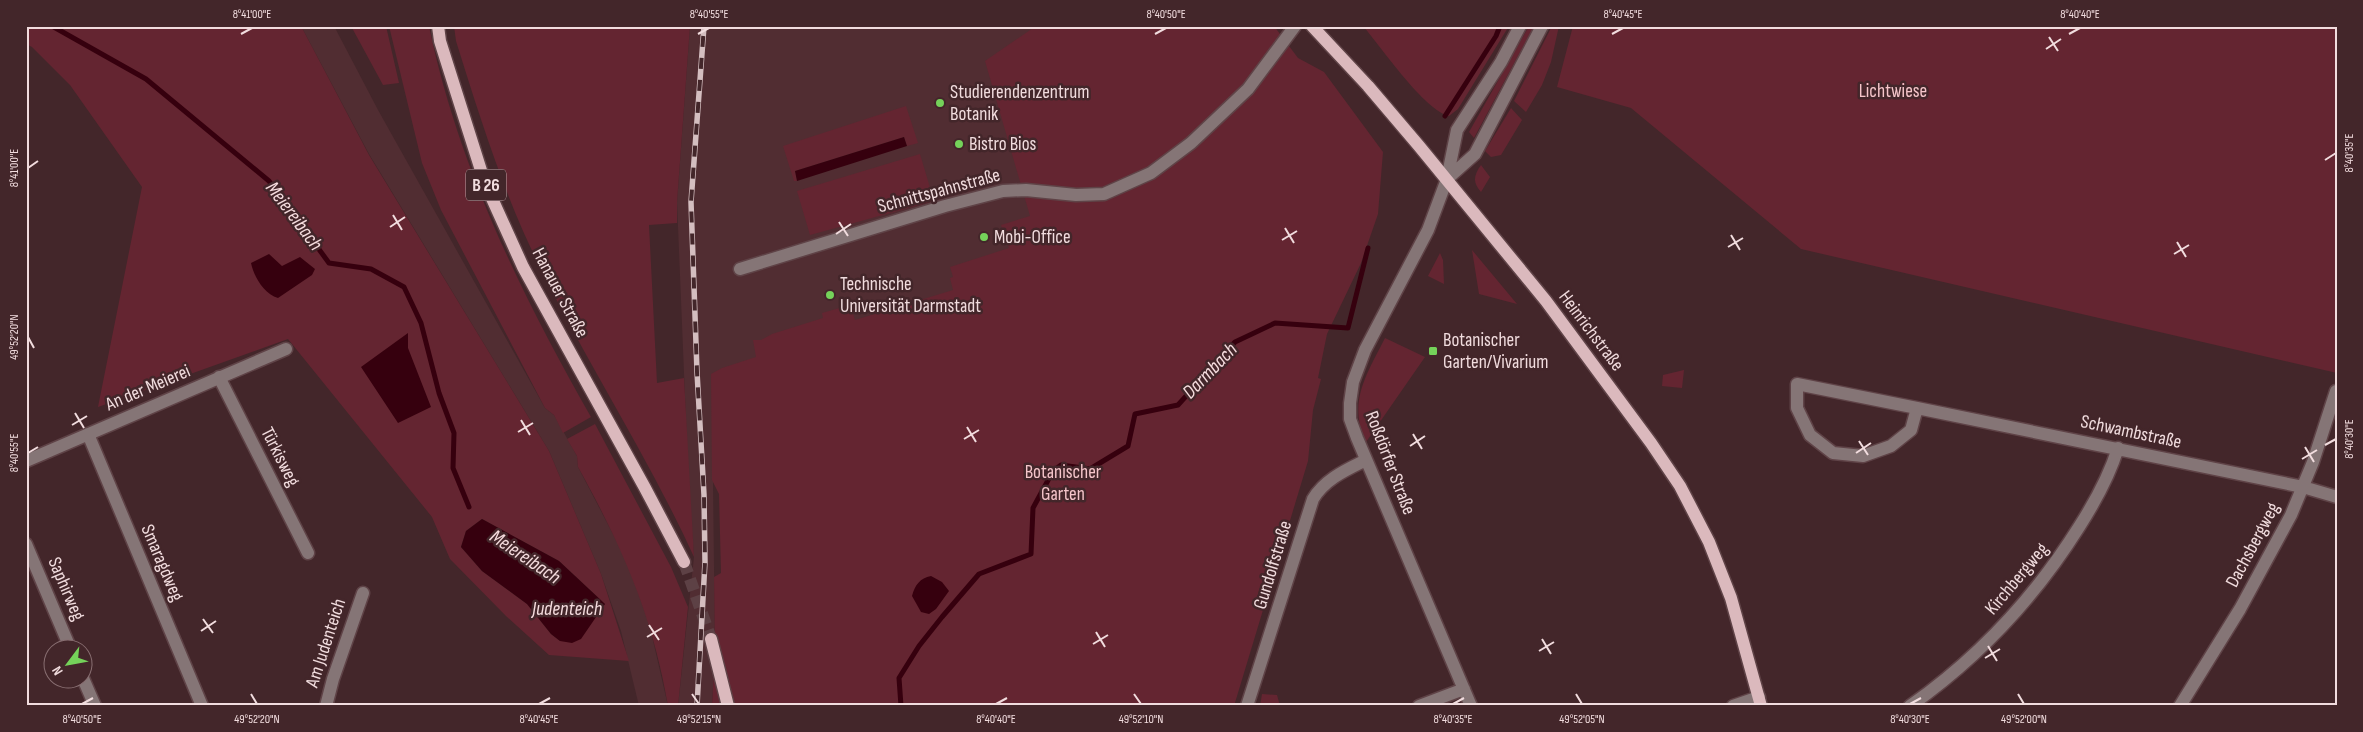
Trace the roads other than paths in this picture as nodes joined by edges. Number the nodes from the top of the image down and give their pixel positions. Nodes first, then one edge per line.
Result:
1 (438, 26) edge
2 (1295, 26) edge
3 (1312, 26) edge
4 (1520, 26) edge
5 (1542, 26) edge
6 (1447, 179) junction
7 (740, 269) dead end
8 (286, 349) dead end
9 (219, 377) junction
10 (2336, 391) dead end
11 (1917, 408) junction
12 (88, 434) junction
13 (2118, 448) junction
14 (1366, 460) junction
15 (26, 461) edge
16 (2303, 487) junction
17 (2337, 497) edge
18 (26, 544) edge
19 (308, 553) dead end
20 (684, 562) tunnel mouth
21 (363, 593) dead end
22 (711, 639) tunnel mouth
23 (67, 640) edge
24 (1464, 689) junction
25 (88, 690) edge
26 (1760, 701) edge
27 (95, 706) edge
28 (202, 706) edge
29 (326, 706) edge
30 (728, 706) edge
31 (1247, 706) edge
32 (1419, 706) edge
33 (1471, 706) edge
34 (1733, 706) edge
35 (1910, 706) edge
36 (2180, 706) edge

1 - 20 main road, Hanauer Straße / B 26
2 - 7 street, Schnittspahnstraße
3 - 6 main road, Heinrichstraße
4 - 6 street, Roßdörfer Straße
5 - 6 street
6 - 14 street, Roßdörfer Straße
6 - 26 main road, Heinrichstraße
8 - 9 street, An der Meierei
9 - 12 street, An der Meierei
9 - 19 street, Türkisweg
10 - 16 street, Dachsbergweg
11 - 11 street, Schwambstraße
11 - 13 street, Schwambstraße
12 - 15 street, An der Meierei
12 - 28 street, Smaragdweg
13 - 16 street, Schwambstraße
13 - 35 street, Kirchbergweg
14 - 24 street, Roßdörfer Straße
14 - 31 street, Gundolfstraße
16 - 17 street, Schwambstraße
16 - 36 street, Dachsbergweg
18 - 23 street, Saphirweg
21 - 29 street, Am Judenteich
22 - 30 main road
24 - 32 street
24 - 33 street, Roßdörfer Straße
25 - 27 street
26 - 34 street

